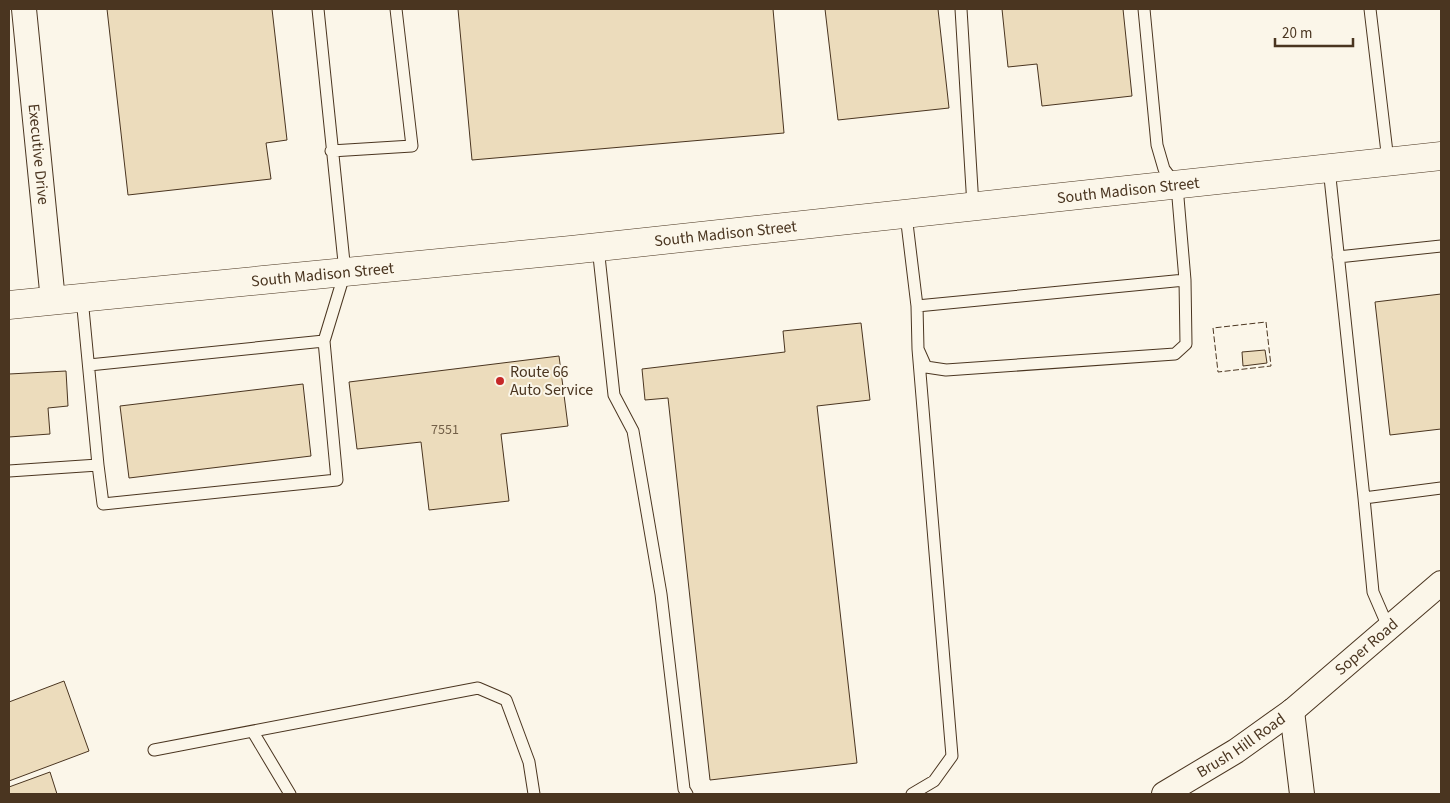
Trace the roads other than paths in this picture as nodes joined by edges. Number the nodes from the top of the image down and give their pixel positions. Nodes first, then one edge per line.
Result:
1 (24, 9) edge
2 (318, 9) edge
3 (396, 9) edge
4 (962, 9) edge
5 (1144, 9) edge
6 (1370, 9) edge
7 (332, 152) junction
8 (1441, 156) edge
9 (1388, 162) junction
10 (1328, 168) junction
11 (1177, 186) junction
12 (974, 206) junction
13 (906, 213) junction
14 (1441, 246) edge
15 (598, 247) junction
16 (1338, 257) junction
17 (345, 272) junction
18 (1185, 280) junction
19 (82, 298) junction
20 (53, 301) junction
21 (9, 305) edge
22 (917, 306) junction
23 (324, 341) junction
24 (918, 348) junction
25 (89, 365) junction
26 (98, 465) junction
27 (9, 471) edge
28 (1441, 488) edge
29 (1364, 498) junction
30 (1441, 583) edge
31 (1389, 629) junction
32 (1292, 711) junction
33 (253, 732) junction
34 (154, 750) dead end
35 (290, 794) edge
36 (534, 794) edge
37 (687, 794) edge
38 (912, 794) edge
39 (1164, 794) edge
40 (1302, 794) edge

1 - 20 street, Executive Drive
2 - 7 lane
3 - 7 lane
4 - 12 lane
5 - 11 lane
6 - 9 lane
7 - 17 lane
8 - 9 street, South Madison Street
9 - 10 street, South Madison Street
10 - 11 street, South Madison Street
10 - 16 lane
11 - 12 street, South Madison Street
11 - 18 lane
12 - 13 street, South Madison Street
13 - 15 street, South Madison Street
13 - 22 lane
14 - 16 lane
15 - 17 street, South Madison Street
15 - 37 lane
16 - 29 lane
17 - 19 street, South Madison Street
17 - 23 lane
18 - 22 lane
18 - 24 lane
19 - 20 street, South Madison Street
19 - 25 lane
20 - 21 street, South Madison Street
22 - 24 lane
23 - 25 lane
23 - 26 lane
24 - 38 lane
25 - 26 lane
26 - 27 lane
28 - 29 lane
29 - 31 lane
30 - 31 street, Soper Road
31 - 32 street, Soper Road
32 - 39 street, Brush Hill Road
32 - 40 street
33 - 34 lane
33 - 35 lane
33 - 36 lane

